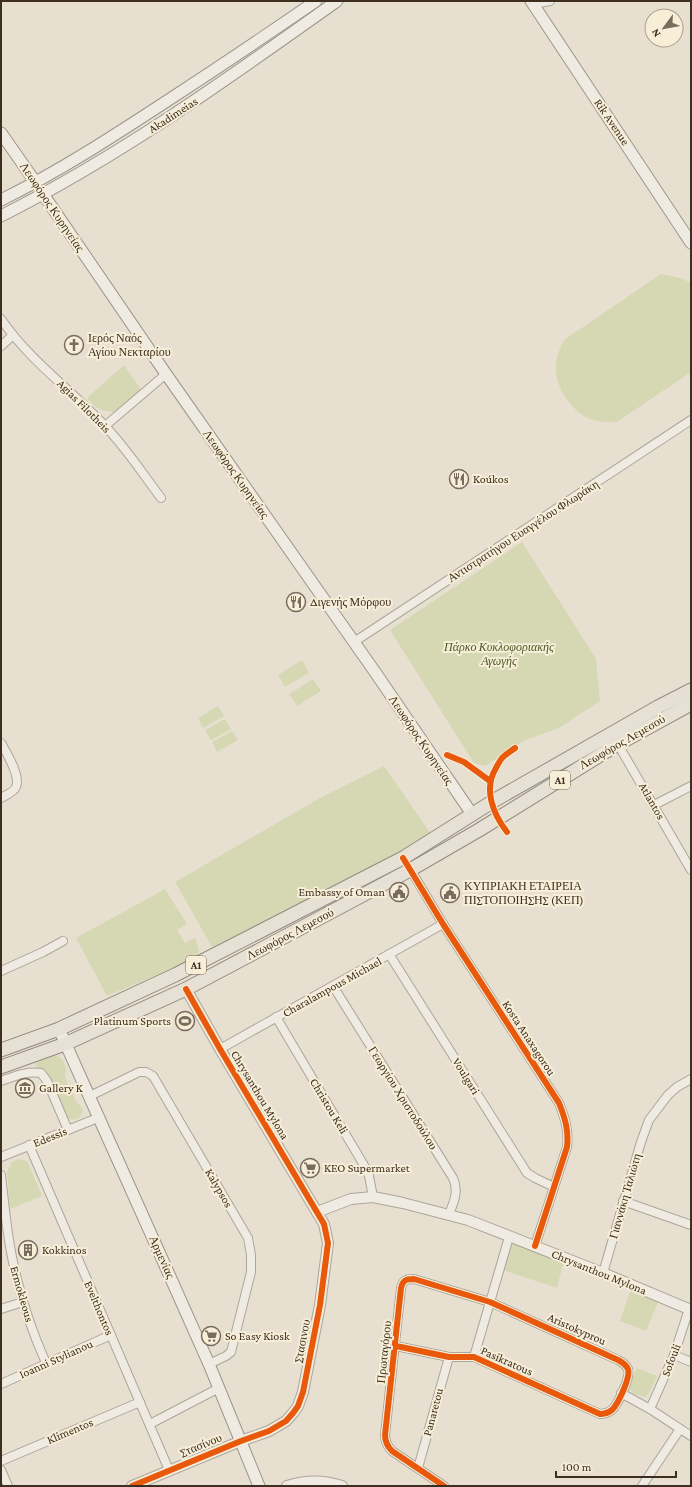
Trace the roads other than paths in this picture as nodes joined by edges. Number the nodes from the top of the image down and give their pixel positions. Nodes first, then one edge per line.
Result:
1 (316, 1) edge
2 (337, 1) edge
3 (550, 1) edge
4 (532, 3) edge
5 (1, 133) edge
6 (36, 183) junction
7 (44, 194) junction
8 (1, 200) edge
9 (1, 216) edge
10 (691, 243) edge
11 (1, 318) edge
12 (13, 336) junction
13 (1, 346) edge
14 (166, 374) junction
15 (691, 420) edge
16 (105, 426) junction
17 (161, 498) dead end
18 (354, 642) junction
19 (691, 690) edge
20 (691, 704) edge
21 (615, 738) junction
22 (1, 743) edge
23 (691, 786) edge
24 (1, 798) edge
25 (654, 805) junction
26 (472, 814) junction
27 (403, 858) junction
28 (689, 861) edge
29 (410, 870) junction
30 (691, 870) edge
31 (443, 924) junction
32 (63, 940) dead end
33 (389, 954) junction
34 (1, 971) edge
35 (333, 986) junction
36 (186, 989) junction
37 (276, 1018) junction
38 (59, 1029) junction
39 (65, 1044) junction
40 (220, 1049) junction
41 (1, 1050) edge
42 (1, 1067) edge
43 (691, 1079) edge
44 (1, 1081) edge
45 (90, 1096) junction
46 (100, 1117) junction
47 (68, 1130) junction
48 (29, 1145) junction
49 (1, 1157) edge
50 (1, 1175) edge
51 (554, 1187) junction
52 (373, 1197) junction
53 (624, 1201) junction
54 (317, 1212) junction
55 (450, 1214) junction
56 (691, 1224) edge
57 (509, 1237) junction
58 (535, 1246) junction
59 (604, 1273) junction
60 (23, 1302) junction
61 (490, 1302) junction
62 (1, 1309) edge
63 (690, 1310) edge
64 (111, 1335) junction
65 (396, 1346) junction
66 (674, 1355) junction
67 (448, 1357) junction
68 (474, 1357) junction
69 (691, 1362) edge
70 (46, 1363) junction
71 (209, 1364) junction
72 (1, 1384) edge
73 (219, 1388) junction
74 (621, 1393) junction
75 (140, 1402) junction
76 (650, 1409) junction
77 (150, 1424) junction
78 (680, 1429) junction
79 (691, 1436) edge
80 (240, 1441) junction
81 (1, 1461) edge
82 (418, 1468) junction
83 (1, 1470) edge
84 (169, 1470) junction
85 (8, 1486) edge
86 (132, 1486) edge
87 (259, 1486) edge
88 (287, 1486) edge
89 (342, 1486) edge
90 (444, 1486) edge
91 (642, 1486) edge

1 - 6 main road, Akadimeias
2 - 7 main road, Akadimeias
3 - 4 street
4 - 10 main road, Rik Avenue
5 - 6 main road, Λεωφόρος Κυρηνείας
6 - 7 street, Λεωφόρος Κυρηνείας
6 - 8 main road, Akadimeias
7 - 9 main road, Akadimeias
7 - 14 main road, Λεωφόρος Κυρηνείας
11 - 12 street, Agias Filotheis
12 - 13 street
12 - 16 street, Agias Filotheis
14 - 16 street
14 - 18 main road, Λεωφόρος Κυρηνείας
15 - 18 street, Αντιστρατήγου Ευαγγέλου Φλωράκη
16 - 17 street, Agias Filotheis
18 - 26 main road, Λεωφόρος Κυρηνείας
19 - 21 main road, Λεωφόρος Λεμεσού / A1
20 - 21 main road, Λεωφόρος Λεμεσού / A1
21 - 25 street, Atlantos
21 - 26 main road, Λεωφόρος Λεμεσού / A1
21 - 29 main road, Λεωφόρος Λεμεσού / A1
22 - 24 street
23 - 25 street
25 - 28 street, Atlantos
26 - 27 main road, Λεωφόρος Λεμεσού / A1
27 - 29 street, Kosta Anaxagorou
27 - 38 main road, Λεωφόρος Λεμεσού / A1
28 - 30 street, Atlantos
29 - 31 street, Kosta Anaxagorou
29 - 36 main road, Λεωφόρος Λεμεσού / A1
31 - 33 street, Charalampous Michael
31 - 51 street, Kosta Anaxagorou
32 - 34 street
33 - 35 street, Charalampous Michael
33 - 51 street, Voulgari
35 - 37 street, Charalampous Michael
35 - 55 street, Γεωργίου Χριστοδούλου
36 - 39 main road, Λεωφόρος Λεμεσού / A1
36 - 40 street, Chrysanthou Mylona
37 - 40 street, Charalampous Michael
37 - 52 street, Christou Keli
38 - 39 main road, Αρμενίας
38 - 41 main road, Λεωφόρος Λεμεσού / A1
39 - 42 main road, Λεωφόρος Λεμεσού / A1
39 - 45 main road, Αρμενίας
40 - 54 street, Chrysanthou Mylona
43 - 53 street, Γιαννάκη Ταλιώτη
44 - 47 street
45 - 46 main road, Αρμενίας
45 - 71 street, Kalypsos
46 - 47 street, Edessis
46 - 71 main road, Αρμενίας
47 - 48 street, Edessis
48 - 49 street, Edessis
48 - 64 street, Evelthontos
50 - 60 street, Ermokleous
51 - 58 street, Kosta Anaxagorou
52 - 54 street, Chrysanthou Mylona
52 - 55 street, Chrysanthou Mylona
53 - 56 street
53 - 59 street, Γιαννάκη Ταλιώτη
54 - 80 street, Στασινου
55 - 57 street, Chrysanthou Mylona
57 - 58 street, Chrysanthou Mylona
57 - 61 street
58 - 59 street, Chrysanthou Mylona
59 - 63 street, Chrysanthou Mylona
60 - 62 street
60 - 70 street, Ermokleous
61 - 65 street, Πρωταγόρου
61 - 68 street
61 - 74 street, Aristokyprou
63 - 66 street, Sofouli
64 - 70 street, Ioanni Stylianou
64 - 75 street, Evelthontos
65 - 67 street, Pasikratous
65 - 82 street, Πρωταγόρου
66 - 69 street
66 - 76 street, Sofouli
67 - 68 street, Pasikratous
67 - 82 street, Panaretou
68 - 74 street, Pasikratous
70 - 72 street, Ioanni Stylianou
71 - 73 main road, Αρμενίας
73 - 77 street
73 - 80 main road, Αρμενίας
74 - 76 street
75 - 77 street, Evelthontos
75 - 81 street, Klimentos
76 - 78 street
77 - 84 street, Evelthontos
78 - 79 street
78 - 91 street
80 - 84 street, Στασίνου
80 - 87 main road, Αρμενίας
82 - 90 street, Πρωταγόρου
83 - 85 street
84 - 86 street
88 - 89 street

